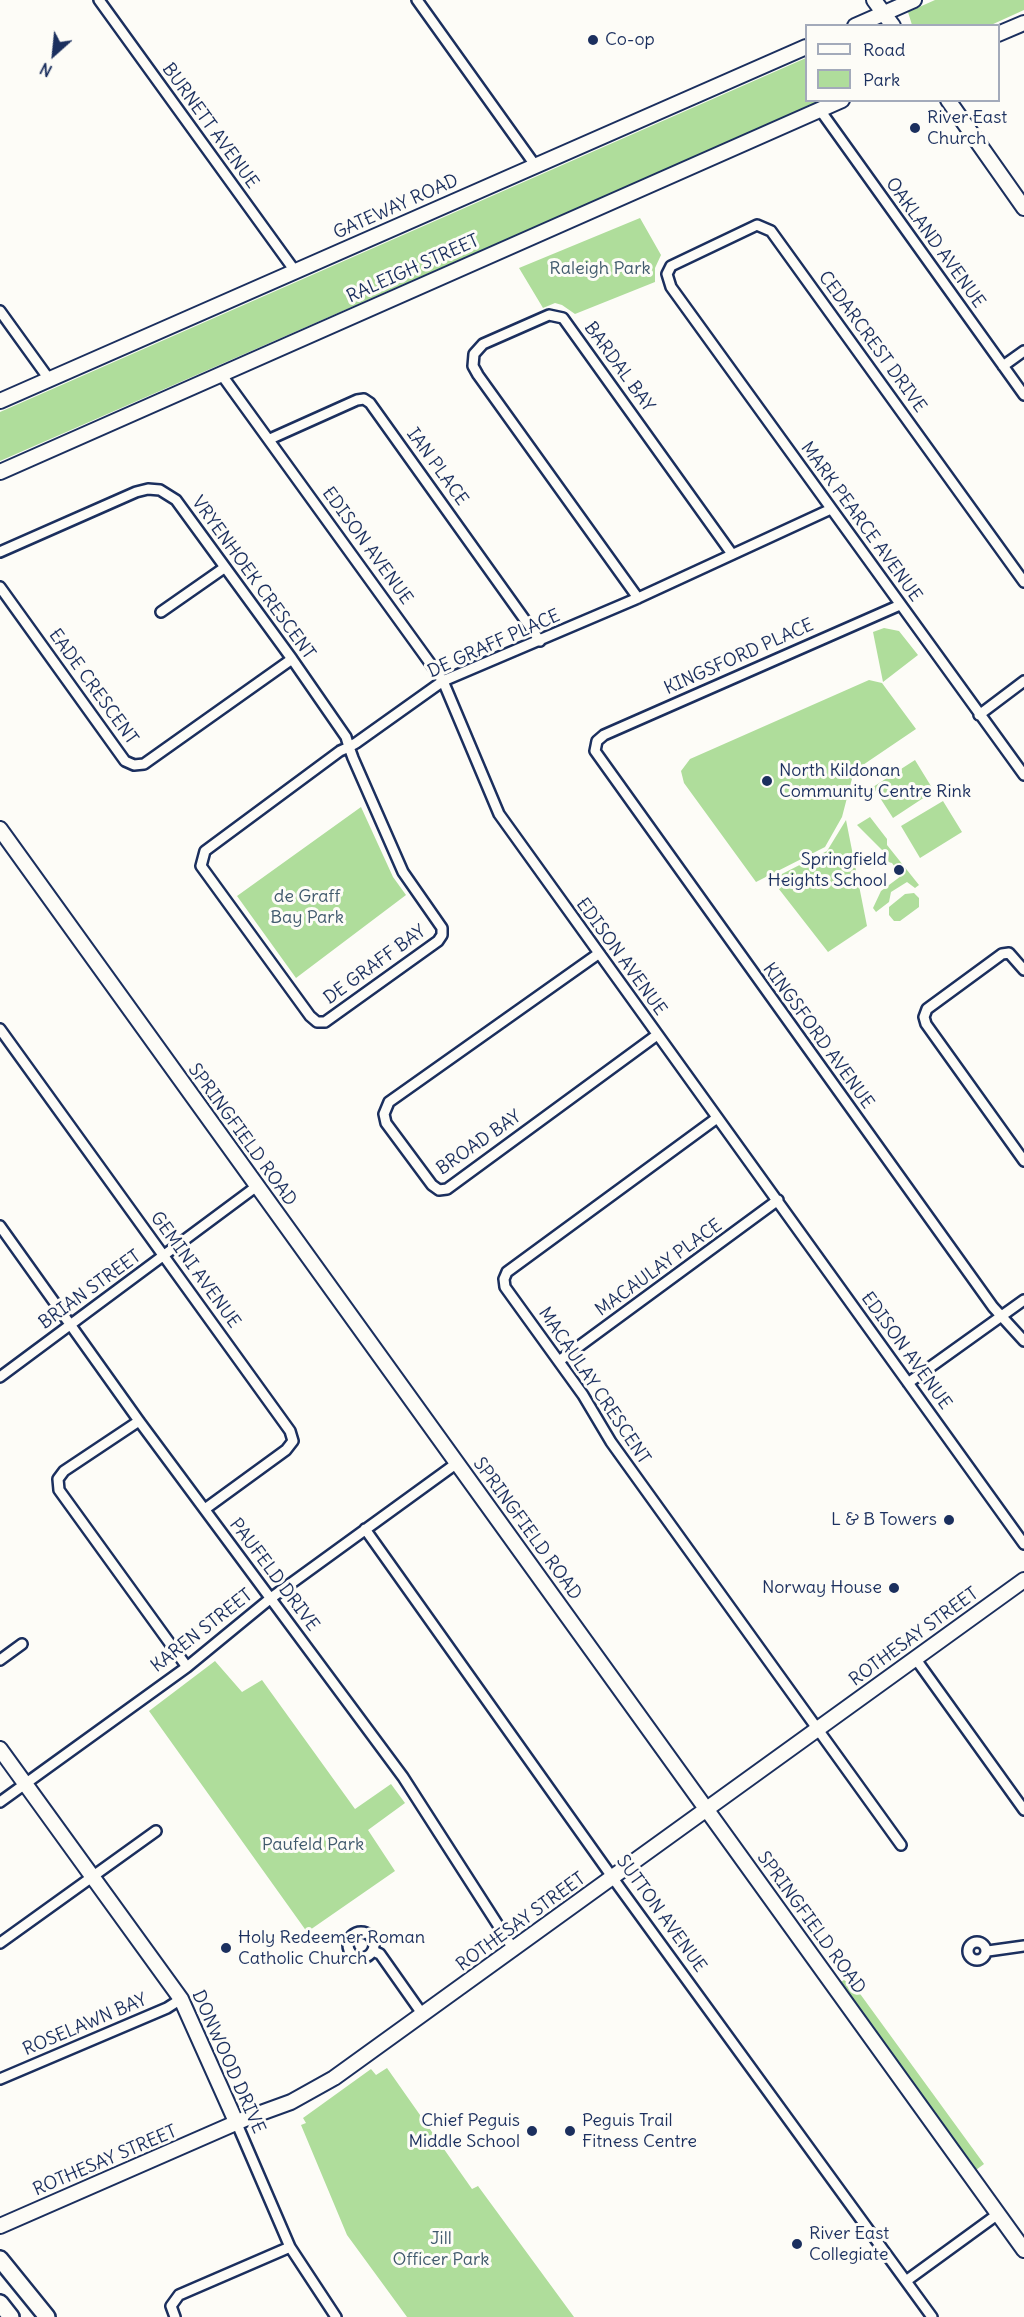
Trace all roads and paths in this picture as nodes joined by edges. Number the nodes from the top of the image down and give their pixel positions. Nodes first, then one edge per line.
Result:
1 (99, 0) edge
2 (417, 0) edge
3 (874, 0) edge
4 (914, 0) edge
5 (884, 13) junction
6 (1024, 23) edge
7 (859, 24) edge
8 (892, 24) edge
9 (1000, 34) edge
10 (805, 48) edge
11 (838, 102) edge
12 (949, 102) edge
13 (820, 110) junction
14 (535, 165) junction
15 (1024, 208) edge
16 (295, 271) junction
17 (671, 287) joint
18 (0, 311) edge
19 (1024, 351) edge
20 (1003, 366) junction
21 (221, 374) junction
22 (49, 380) junction
23 (1024, 395) edge
24 (0, 401) edge
25 (270, 439) junction
26 (0, 472) edge
27 (831, 509) junction
28 (0, 552) edge
29 (732, 554) junction
30 (224, 568) junction
31 (1024, 582) edge
32 (0, 586) edge
33 (638, 598) junction
34 (900, 605) junction
35 (162, 612) dead end
36 (540, 641) junction
37 (292, 659) junction
38 (442, 681) junction
39 (1024, 681) edge
40 (979, 715) junction
41 (595, 744) joint
42 (349, 747) junction
43 (1024, 775) edge
44 (0, 829) edge
45 (201, 859) joint
46 (598, 954) junction
47 (1024, 970) edge
48 (0, 1029) edge
49 (657, 1035) junction
50 (717, 1118) junction
51 (1024, 1161) edge
52 (257, 1186) junction
53 (778, 1200) junction
54 (0, 1226) edge
55 (165, 1256) junction
56 (1024, 1300) edge
57 (1001, 1316) junction
58 (72, 1325) junction
59 (1024, 1341) edge
60 (559, 1361) junction
61 (0, 1377) edge
62 (908, 1383) junction
63 (139, 1421) junction
64 (457, 1463) junction
65 (205, 1509) junction
66 (365, 1529) junction
67 (1024, 1544) edge
68 (1024, 1580) edge
69 (271, 1598) junction
70 (22, 1644) dead end
71 (915, 1658) junction
72 (0, 1660) edge
73 (187, 1667) junction
74 (818, 1729) junction
75 (0, 1749) edge
76 (25, 1783) junction
77 (0, 1802) edge
78 (706, 1809) junction
79 (1024, 1810) edge
80 (156, 1831) dead end
81 (901, 1845) dead end
82 (92, 1877) junction
83 (614, 1878) junction
84 (0, 1943) edge
85 (1024, 1946) edge
86 (514, 1950) junction
87 (373, 1951) dead end
88 (988, 1951) dead end
89 (181, 1999) junction
90 (423, 2015) junction
91 (0, 2079) edge
92 (237, 2124) junction
93 (998, 2214) junction
94 (0, 2226) edge
95 (290, 2247) junction
96 (1024, 2250) edge
97 (0, 2259) edge
98 (906, 2281) junction
99 (0, 2303) edge
100 (11, 2317) edge
101 (47, 2317) edge
102 (175, 2317) edge
103 (336, 2317) edge
104 (932, 2317) edge

1 - 16 street, BURNETT AVENUE
2 - 14 street
3 - 5 street
4 - 5 street
5 - 7 street
5 - 8 street
6 - 9 street
10 - 14 street, GATEWAY ROAD
11 - 13 street, RALEIGH STREET
12 - 15 street
13 - 20 street, OAKLAND AVENUE
13 - 21 street, RALEIGH STREET
14 - 16 street, GATEWAY ROAD
16 - 22 street, GATEWAY ROAD
17 - 27 street, MARK PEARCE AVENUE
17 - 31 street, CEDARCREST DRIVE
18 - 22 street
19 - 20 street
20 - 23 street, OAKLAND AVENUE
21 - 25 street, EDISON AVENUE
21 - 26 street, RALEIGH STREET
22 - 24 street, GATEWAY ROAD
25 - 36 street, IAN PLACE
25 - 38 street, EDISON AVENUE
27 - 29 street, DE GRAFF PLACE
27 - 34 street, MARK PEARCE AVENUE
28 - 30 street, VRYENHOEK CRESCENT
29 - 33 street, DE GRAFF PLACE
29 - 33 street, BARDAL BAY
30 - 35 street
30 - 37 street, VRYENHOEK CRESCENT
32 - 37 street, EADE CRESCENT
33 - 36 street, DE GRAFF PLACE
34 - 40 street, MARK PEARCE AVENUE
34 - 41 street, KINGSFORD PLACE
36 - 38 street, DE GRAFF PLACE
37 - 42 street, VRYENHOEK CRESCENT
38 - 42 street, DE GRAFF PLACE
38 - 46 street, EDISON AVENUE
39 - 40 street
40 - 43 street, MARK PEARCE AVENUE
41 - 57 street, KINGSFORD AVENUE
42 - 45 street, DE GRAFF PLACE
42 - 45 street, DE GRAFF BAY
44 - 52 street, SPRINGFIELD ROAD
46 - 49 street, EDISON AVENUE
46 - 49 street, BROAD BAY
47 - 51 street
48 - 55 street, GEMINI AVENUE
49 - 50 street, EDISON AVENUE
50 - 53 street, EDISON AVENUE
50 - 60 street, MACAULAY CRESCENT
52 - 55 street, BRIAN STREET
52 - 64 street, SPRINGFIELD ROAD
53 - 60 street, MACAULAY PLACE
53 - 62 street, EDISON AVENUE
54 - 58 street, PAUFELD DRIVE
55 - 58 street, BRIAN STREET
55 - 65 street, GEMINI AVENUE
56 - 57 street
57 - 59 street, KINGSFORD AVENUE
57 - 62 street
58 - 61 street, BRIAN STREET
58 - 63 street, PAUFELD DRIVE
60 - 74 street, MACAULAY CRESCENT
62 - 67 street, EDISON AVENUE
63 - 65 street, PAUFELD DRIVE
63 - 73 street
64 - 66 street, KAREN STREET
64 - 78 street, SPRINGFIELD ROAD
65 - 69 street, PAUFELD DRIVE
66 - 69 street, KAREN STREET
66 - 83 street, SUTTON AVENUE
68 - 71 street, ROTHESAY STREET
69 - 73 street, KAREN STREET
69 - 86 street, PAUFELD DRIVE
70 - 72 street
71 - 74 street, ROTHESAY STREET
71 - 79 street
73 - 76 street, KAREN STREET
74 - 78 street, ROTHESAY STREET
74 - 81 street, MACAULAY CRESCENT
75 - 76 street, DONWOOD DRIVE
76 - 77 street
76 - 82 street, DONWOOD DRIVE
78 - 83 street, ROTHESAY STREET
78 - 93 street, SPRINGFIELD ROAD
80 - 82 street
82 - 84 street
82 - 89 street, DONWOOD DRIVE
83 - 86 street, ROTHESAY STREET
83 - 98 street, SUTTON AVENUE
85 - 88 street
86 - 90 street, ROTHESAY STREET
87 - 90 street
89 - 91 street, ROSELAWN BAY
89 - 92 street, DONWOOD DRIVE
90 - 92 street, ROTHESAY STREET
92 - 94 street, ROTHESAY STREET
92 - 95 street, DONWOOD DRIVE
93 - 96 street, SPRINGFIELD ROAD
93 - 98 street
95 - 102 street
95 - 103 street, DONWOOD DRIVE
97 - 101 main road
98 - 104 street, SUTTON AVENUE
99 - 100 main road

